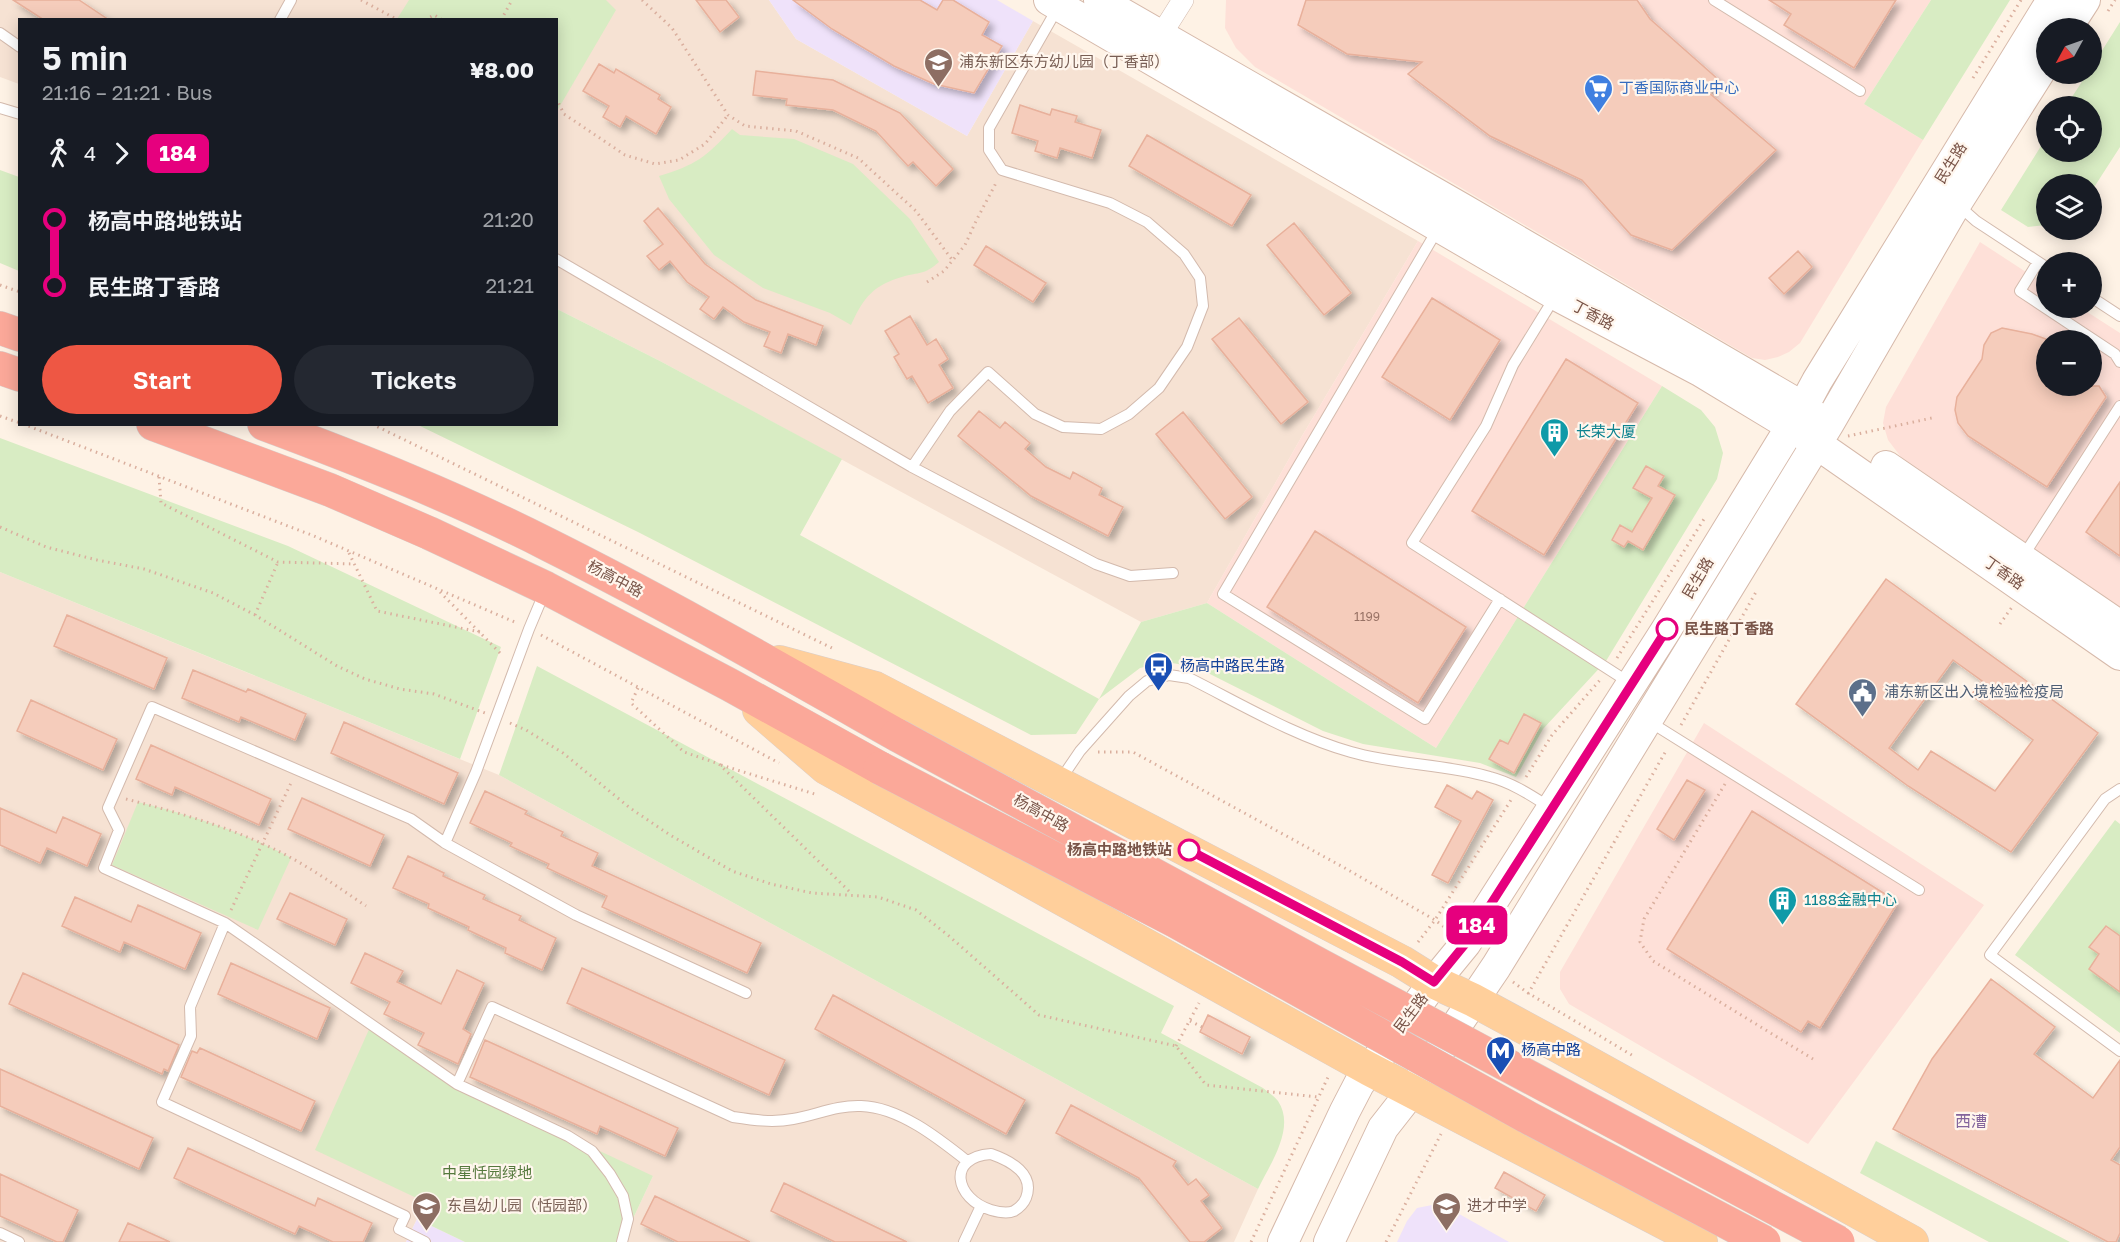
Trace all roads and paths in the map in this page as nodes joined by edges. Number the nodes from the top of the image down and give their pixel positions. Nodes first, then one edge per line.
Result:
1 (291, 0) edge
2 (361, 0) edge
3 (512, 0) edge
4 (642, 0) edge
5 (1099, 0) edge
6 (1183, 0) edge
7 (1714, 0) edge
8 (2021, 0) edge
9 (2052, 0) edge
10 (2085, 0) edge
11 (1054, 3) edge
12 (281, 18) edge
13 (394, 18) edge
14 (502, 18) edge
15 (2073, 18) edge
16 (0, 33) edge
17 (18, 46) edge
18 (1154, 46) junction
19 (2036, 78) edge
20 (1973, 79) dead end
21 (1860, 91) dead end
22 (558, 102) edge
23 (0, 108) edge
24 (18, 113) edge
25 (728, 115) junction
26 (1002, 170) junction
27 (1956, 204) junction
28 (1439, 227) junction
29 (558, 260) edge
30 (953, 261) junction
31 (2036, 261) edge
32 (2036, 272) edge
33 (927, 282) dead end
34 (0, 285) edge
35 (18, 291) edge
36 (1556, 295) junction
37 (2036, 302) edge
38 (2102, 304) edge
39 (2120, 316) edge
40 (2061, 318) edge
41 (0, 328) edge
42 (18, 334) edge
43 (2120, 362) edge
44 (2120, 406) edge
45 (0, 416) edge
46 (1797, 416) junction
47 (1932, 418) dead end
48 (18, 423) edge
49 (26, 426) edge
50 (158, 426) edge
51 (269, 426) edge
52 (376, 426) edge
53 (1835, 433) junction
54 (912, 467) junction
55 (159, 477) junction
56 (1708, 512) dead end
57 (0, 527) edge
58 (349, 551) junction
59 (2022, 559) junction
60 (278, 562) junction
61 (355, 564) junction
62 (1173, 573) dead end
63 (1760, 585) dead end
64 (546, 588) junction
65 (438, 590) junction
66 (1500, 599) junction
67 (255, 615) junction
68 (2120, 626) edge
69 (529, 629) junction
70 (480, 632) junction
71 (842, 653) dead end
72 (2120, 655) edge
73 (756, 656) junction
74 (515, 668) junction
75 (1621, 677) junction
76 (730, 685) junction
77 (638, 688) junction
78 (497, 717) junction
79 (1647, 720) junction
80 (1674, 737) junction
81 (1080, 751) junction
82 (720, 764) junction
83 (783, 765) dead end
84 (297, 770) junction
85 (1731, 773) junction
86 (1059, 783) junction
87 (1519, 788) junction
88 (2120, 789) edge
89 (820, 795) dead end
90 (114, 796) junction
91 (1552, 808) junction
92 (445, 843) junction
93 (261, 844) junction
94 (1918, 890) dead end
95 (854, 895) junction
96 (366, 906) dead end
97 (1435, 920) junction
98 (225, 923) junction
99 (1466, 943) junction
100 (1402, 962) junction
101 (1434, 982) junction
102 (746, 993) dead end
103 (1473, 1000) junction
104 (1200, 1001) dead end
105 (1190, 1021) junction
106 (1511, 1021) junction
107 (1202, 1027) dead end
108 (1176, 1046) junction
109 (2120, 1051) edge
110 (1813, 1059) dead end
111 (1356, 1061) junction
112 (457, 1084) junction
113 (1412, 1091) junction
114 (1318, 1097) junction
115 (1455, 1114) junction
116 (967, 1161) junction
117 (981, 1206) junction
118 (0, 1233) edge
119 (19, 1242) edge
120 (425, 1242) edge
121 (622, 1242) edge
122 (964, 1242) edge
123 (1251, 1242) edge
124 (1283, 1242) edge
125 (1329, 1242) edge
126 (1386, 1242) edge
127 (1701, 1242) edge
128 (1764, 1242) edge
129 (1838, 1242) edge
130 (1912, 1242) edge

1 - 12 lane
2 - 13 path
3 - 14 path
4 - 25 path
5 - 18 main road, 丁香路
6 - 18 street
7 - 21 lane
8 - 20 path
9 - 46 main road, 民生路
10 - 15 main road
11 - 18 main road, 丁香路
11 - 26 lane
16 - 17 lane
18 - 28 main road, 丁香路
18 - 46 main road, 丁香路
19 - 27 main road, 民生路
22 - 25 path
23 - 24 lane
25 - 30 path
26 - 30 path
26 - 54 lane
27 - 31 lane
27 - 53 main road, 民生路
28 - 36 main road, 丁香路
28 - 66 lane
29 - 54 lane
30 - 33 path
32 - 37 lane
34 - 35 path
36 - 46 main road, 丁香路
36 - 66 lane
38 - 39 lane
40 - 43 lane
41 - 42 highway
44 - 59 lane
45 - 48 path
46 - 53 main road, 丁香路
46 - 75 main road, 民生路
47 - 53 path
49 - 55 path
50 - 64 highway
51 - 73 highway, 杨高中路
52 - 71 path
53 - 59 main road, 丁香路
53 - 72 main road, 丁香路
53 - 79 main road, 民生路
54 - 62 lane
55 - 58 path
55 - 60 path
56 - 75 path
57 - 67 path
58 - 61 path
58 - 65 path
59 - 68 main road, 丁香路
60 - 61 path
60 - 67 path
61 - 70 path
63 - 80 path
64 - 69 lane
64 - 76 highway
65 - 69 path
65 - 70 path
66 - 75 lane
67 - 78 path
69 - 74 lane
69 - 77 path
70 - 74 path
73 - 86 main road
73 - 129 highway, 杨高中路, bridge
74 - 78 lane
75 - 87 path
75 - 91 main road, 民生路
76 - 111 main road
76 - 128 highway, bridge
77 - 82 path
77 - 83 path
78 - 92 lane
78 - 95 path
79 - 80 lane
79 - 103 main road, 民生路
80 - 85 lane
80 - 106 path
81 - 86 lane
81 - 87 lane
81 - 97 path
82 - 89 path
82 - 95 path
84 - 90 lane
84 - 92 lane
84 - 93 path
85 - 94 lane
85 - 110 path
86 - 100 main road
87 - 91 lane
87 - 97 path
88 - 109 lane
90 - 93 path
90 - 98 lane
91 - 99 main road, 民生路
92 - 102 lane
93 - 96 path
93 - 98 path
95 - 108 path
97 - 99 path
97 - 100 path
98 - 112 lane
98 - 120 lane
99 - 101 main road, 民生路
100 - 101 main road
101 - 103 main road
101 - 111 main road, 民生路
103 - 106 main road
103 - 113 main road, 民生路
104 - 105 path
105 - 107 path
105 - 108 path
106 - 130 main road
108 - 114 path
111 - 113 main road
111 - 114 path
111 - 124 main road, 民生路
112 - 116 lane
112 - 121 lane
113 - 115 main road
113 - 125 main road, 民生路
114 - 123 path
115 - 126 path
115 - 127 main road
116 - 117 lane
116 - 117 lane
117 - 122 lane
118 - 119 lane

